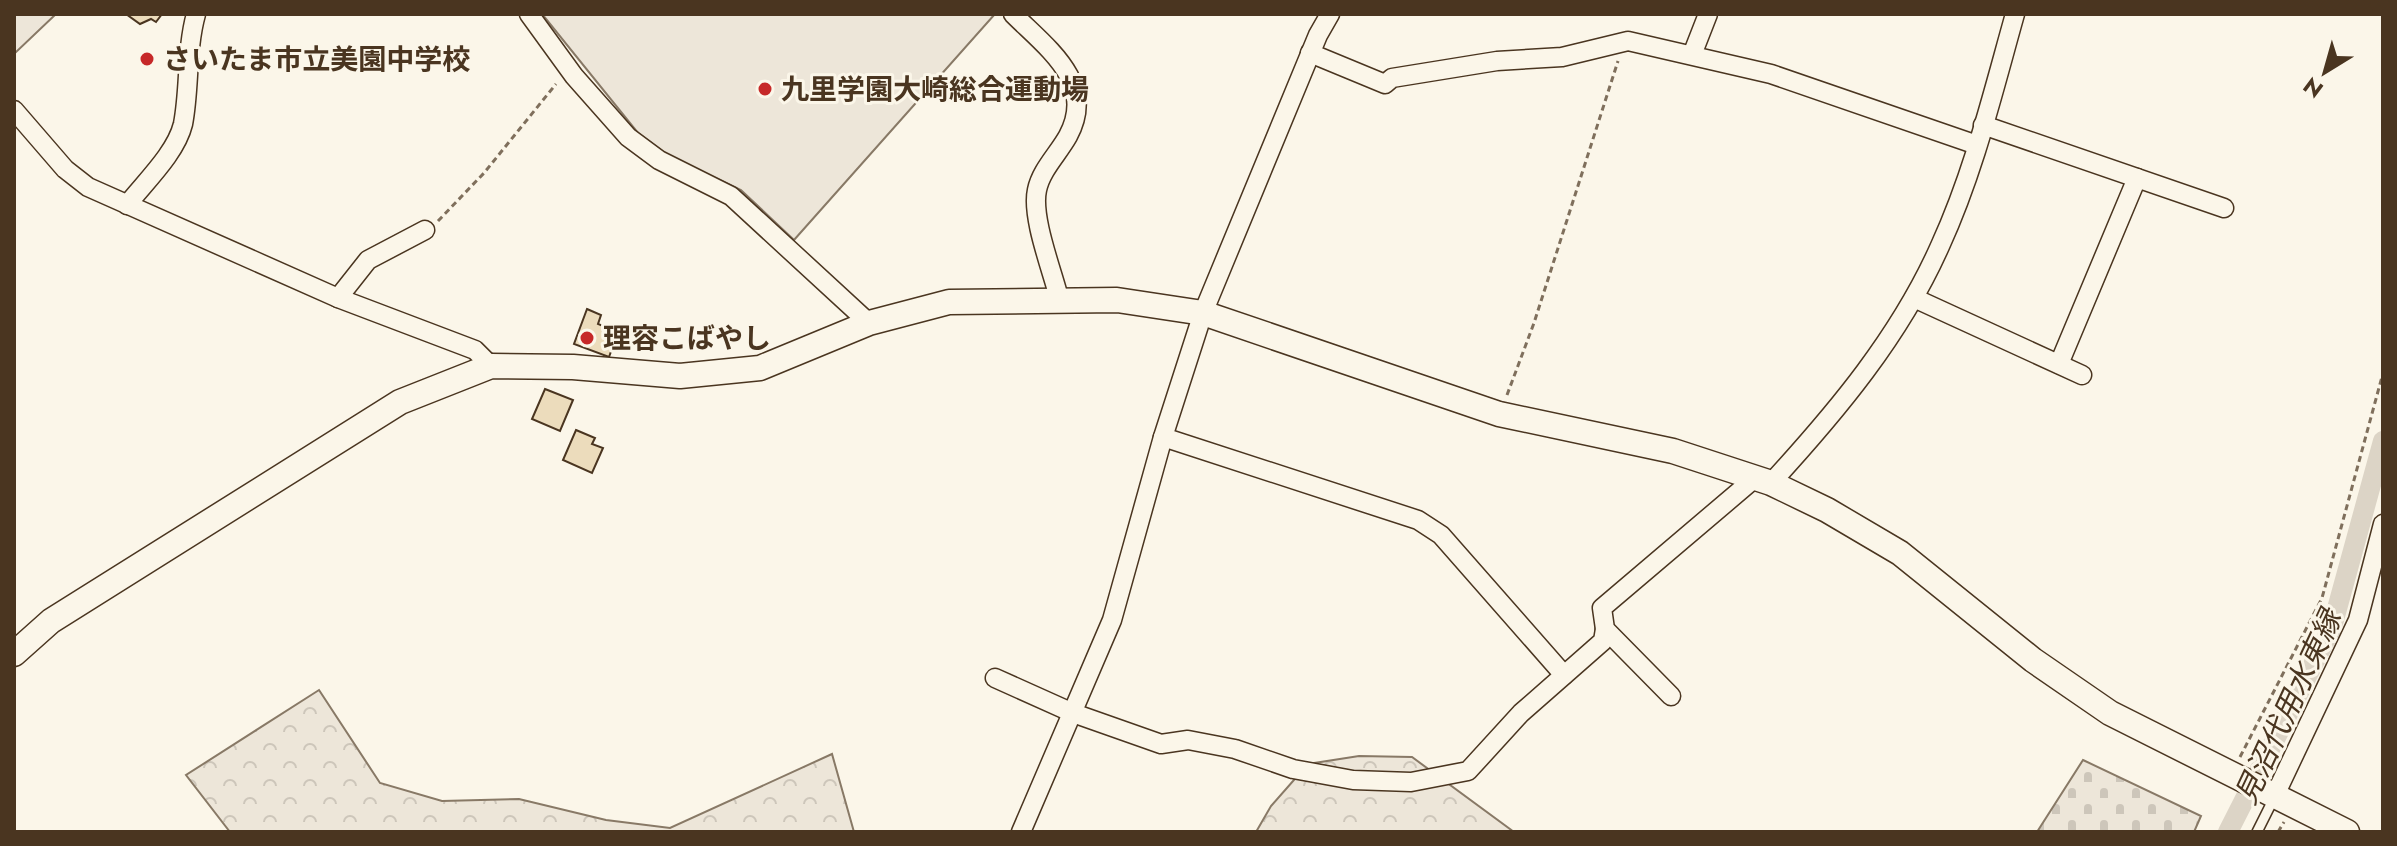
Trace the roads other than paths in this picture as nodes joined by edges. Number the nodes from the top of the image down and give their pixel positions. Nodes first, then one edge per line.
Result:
1 (196, 14) edge
2 (529, 14) edge
3 (1013, 14) edge
4 (1330, 14) edge
5 (1708, 14) edge
6 (2015, 14) edge
7 (1310, 53) junction
8 (1692, 55) junction
9 (14, 110) edge
10 (1983, 125) junction
11 (1977, 145) junction
12 (2137, 178) junction
13 (127, 205) junction
14 (2224, 208) dead end
15 (425, 230) road end
16 (338, 298) junction
17 (1059, 298) junction
18 (1914, 298) junction
19 (1203, 313) junction
20 (869, 323) junction
21 (2059, 364) junction
22 (491, 366) junction
23 (2082, 375) dead end
24 (1163, 437) junction
25 (1763, 481) junction
26 (2383, 524) edge
27 (1605, 629) junction
28 (14, 654) edge
29 (1564, 675) junction
30 (995, 678) dead end
31 (1671, 696) dead end
32 (1073, 713) junction
33 (2272, 791) junction
34 (1021, 832) edge
35 (2257, 832) edge
36 (2347, 832) edge

1 - 13 street
2 - 20 street
3 - 17 street
4 - 7 street
5 - 8 street
6 - 10 street
7 - 8 street
7 - 19 street
8 - 11 street
9 - 13 street
10 - 11 street
10 - 12 street
11 - 18 street
12 - 14 street
12 - 21 street
13 - 16 street
15 - 16 street
16 - 22 street
17 - 19 street
17 - 20 street
18 - 21 street
18 - 25 street
19 - 24 street
19 - 25 street
20 - 22 street
21 - 23 street
22 - 28 street
24 - 29 street
24 - 32 street
25 - 27 street
25 - 33 street
26 - 33 street
27 - 29 street
27 - 31 street
29 - 32 street
30 - 32 street
32 - 34 street
33 - 35 lane
33 - 36 street

